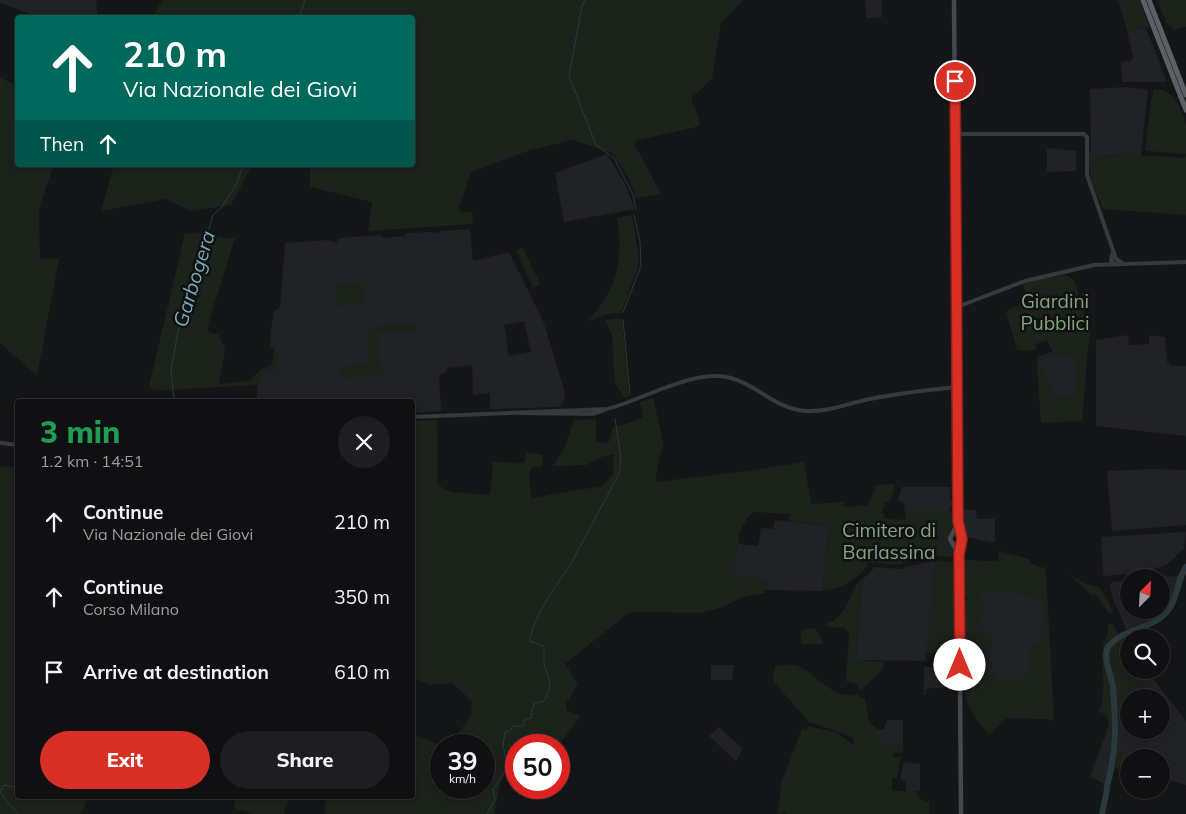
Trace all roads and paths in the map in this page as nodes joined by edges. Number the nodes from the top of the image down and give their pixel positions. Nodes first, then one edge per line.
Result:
1 (954, 0) edge
2 (1143, 0) edge
3 (1149, 0) edge
4 (1186, 95) edge
5 (1186, 110) edge
6 (956, 134) junction
7 (1114, 257) junction
8 (1186, 262) edge
9 (1113, 263) junction
10 (1105, 264) junction
11 (1122, 264) junction
12 (957, 307) junction
13 (957, 387) junction
14 (607, 409) junction
15 (566, 411) junction
16 (513, 412) junction
17 (592, 414) junction
18 (536, 415) junction
19 (415, 417) edge
20 (0, 443) edge
21 (15, 445) edge
22 (958, 518) junction
23 (953, 534) junction
24 (961, 536) junction
25 (961, 543) junction
26 (953, 544) junction
27 (959, 557) junction
28 (961, 814) edge

1 - 6 main road
2 - 5 highway
3 - 4 highway
6 - 7 street
6 - 12 main road
7 - 9 street
7 - 10 street
7 - 11 street
8 - 11 street
9 - 10 street
9 - 11 street
10 - 12 street
12 - 13 main road
13 - 14 street
13 - 22 main road
14 - 15 street
14 - 17 street
15 - 16 street
15 - 17 street
15 - 18 street
16 - 18 street
16 - 19 street
17 - 18 street
20 - 21 street
22 - 23 main road
22 - 24 main road
23 - 24 main road
23 - 26 main road
24 - 25 main road
25 - 26 main road
25 - 27 main road
26 - 27 main road
27 - 28 main road

